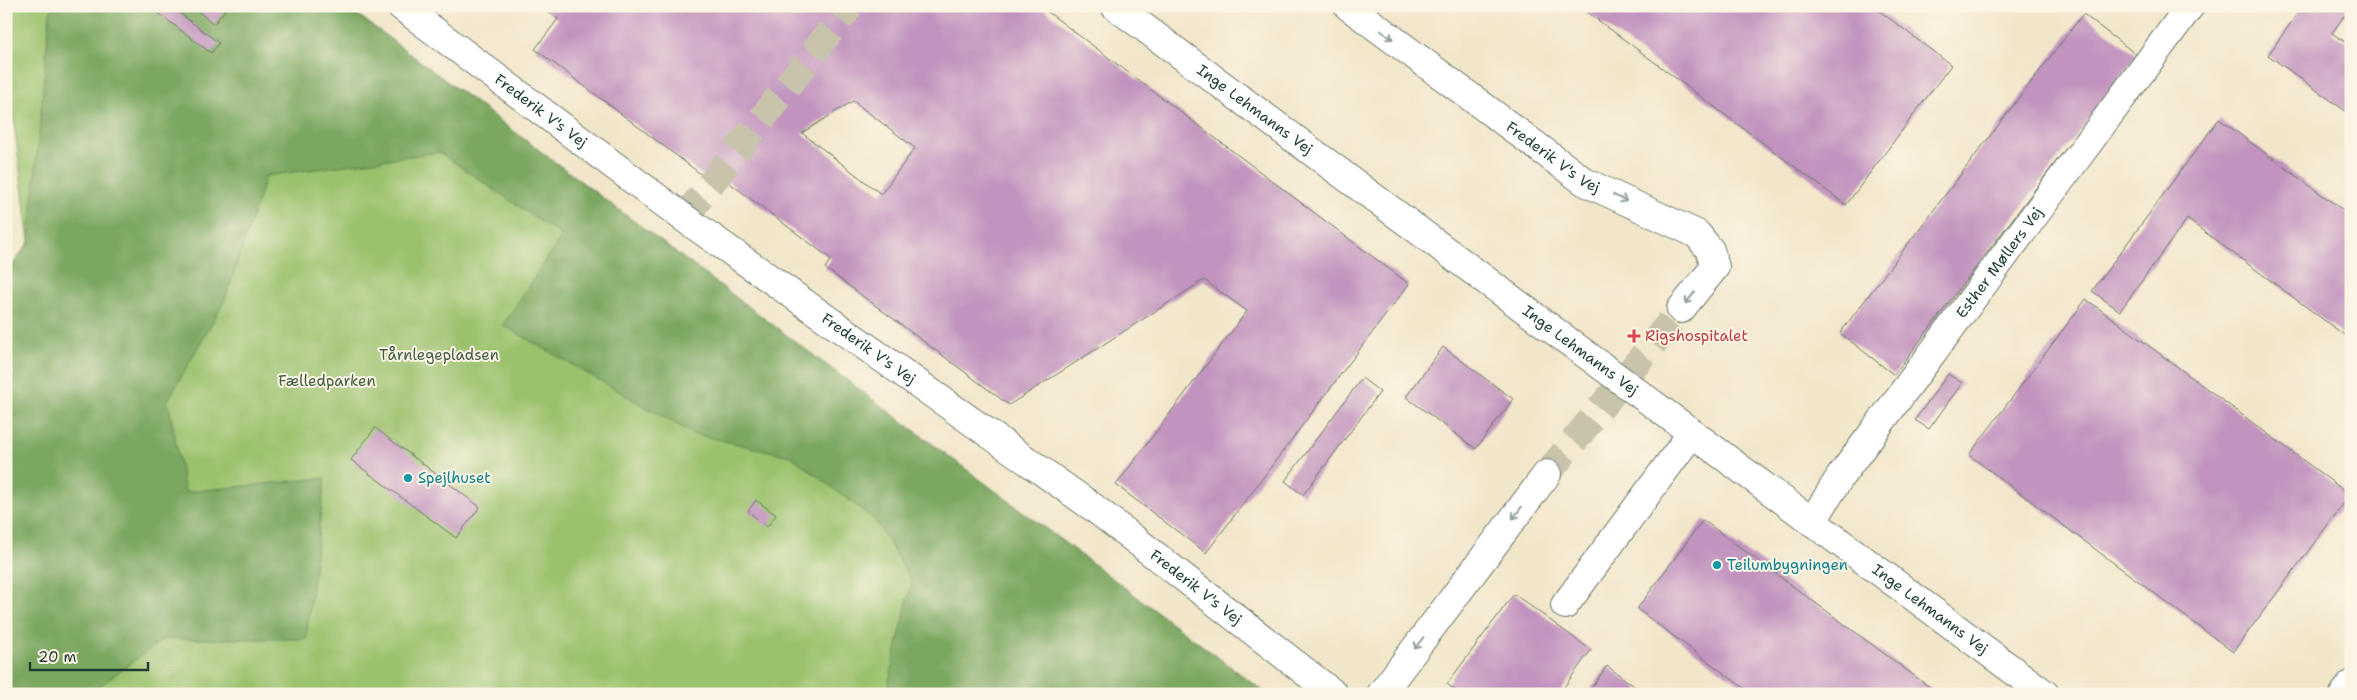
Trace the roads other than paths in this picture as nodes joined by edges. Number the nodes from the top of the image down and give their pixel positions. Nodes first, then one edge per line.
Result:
1 (401, 6) edge
2 (1115, 6) edge
3 (1348, 6) edge
4 (2190, 6) edge
5 (1681, 309) tunnel mouth
6 (1692, 433) junction
7 (1547, 474) tunnel mouth
8 (1812, 522) junction
9 (1565, 605) dead end
10 (2351, 685) edge
11 (1334, 694) edge
12 (1381, 694) edge
13 (2045, 694) edge
14 (2344, 694) edge

1 - 11 street, Frederik V's Vej
2 - 6 street, Inge Lehmanns Vej
3 -> 5 street, Frederik V's Vej
4 - 8 street, Esther Møllers Vej
6 - 8 street, Inge Lehmanns Vej
6 - 9 street
7 -> 12 street
8 - 13 street, Inge Lehmanns Vej
10 - 14 street

